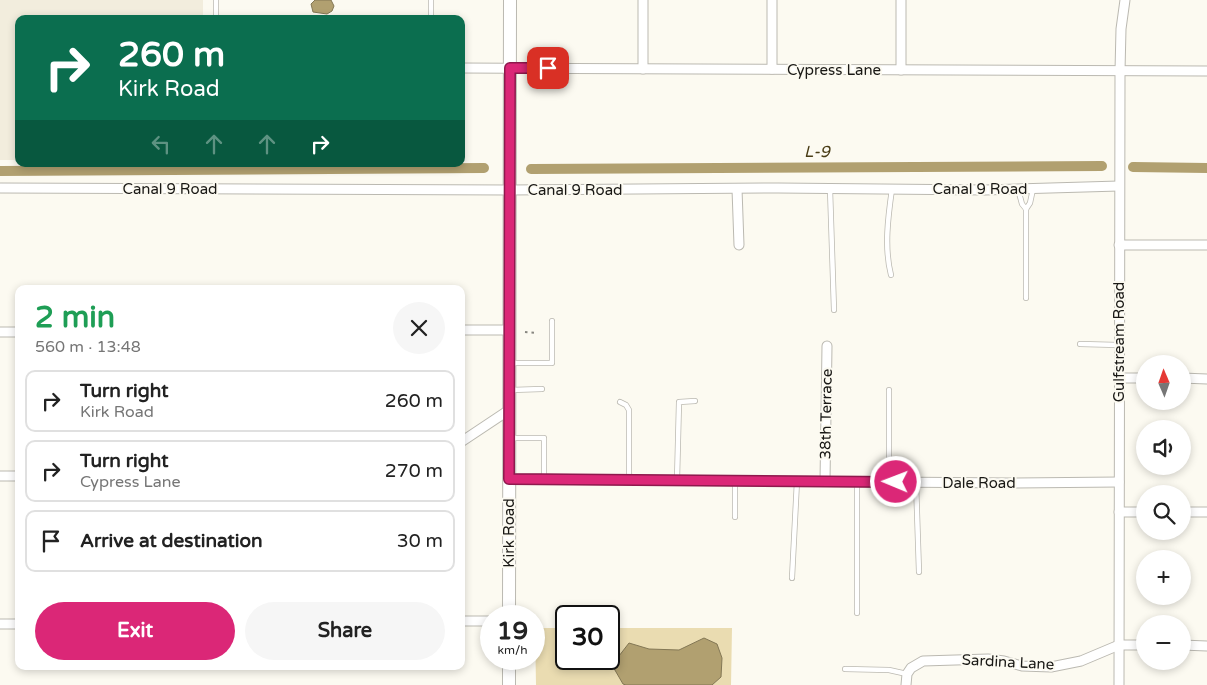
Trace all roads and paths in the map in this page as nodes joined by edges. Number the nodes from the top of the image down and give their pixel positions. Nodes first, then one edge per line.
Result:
1 (216, 0) edge
2 (431, 0) edge
3 (510, 0) edge
4 (643, 0) edge
5 (772, 0) edge
6 (901, 0) edge
7 (1124, 0) edge
8 (216, 15) edge
9 (431, 15) edge
10 (465, 68) edge
11 (510, 68) junction
12 (643, 69) junction
13 (772, 69) junction
14 (901, 70) junction
15 (1120, 71) junction
16 (1207, 72) edge
17 (1119, 186) junction
18 (0, 188) edge
19 (737, 188) junction
20 (830, 189) junction
21 (892, 189) junction
22 (1018, 189) junction
23 (1033, 189) junction
24 (510, 190) junction
25 (1026, 209) junction
26 (739, 244) dead end
27 (1119, 245) junction
28 (1207, 245) edge
29 (891, 275) dead end
30 (1026, 298) dead end
31 (834, 310) dead end
32 (552, 321) dead end
33 (465, 330) edge
34 (509, 330) junction
35 (0, 332) edge
36 (15, 332) edge
37 (525, 332) dead end
38 (536, 333) dead end
39 (1080, 344) dead end
40 (1119, 345) junction
41 (827, 346) dead end
42 (509, 362) junction
43 (1119, 378) junction
44 (1136, 378) edge
45 (1191, 378) edge
46 (1207, 379) edge
47 (542, 389) dead end
48 (509, 390) junction
49 (889, 390) dead end
50 (695, 401) dead end
51 (620, 402) dead end
52 (509, 410) junction
53 (509, 438) junction
54 (465, 439) edge
55 (0, 476) edge
56 (15, 476) edge
57 (509, 479) junction
58 (544, 479) junction
59 (629, 480) junction
60 (677, 480) junction
61 (735, 480) junction
62 (796, 481) junction
63 (825, 481) junction
64 (857, 482) junction
65 (889, 482) junction
66 (916, 482) junction
67 (1119, 482) junction
68 (1119, 512) junction
69 (1136, 512) edge
70 (1191, 512) edge
71 (1207, 512) edge
72 (735, 517) dead end
73 (918, 572) dead end
74 (792, 578) dead end
75 (509, 605) edge
76 (857, 613) dead end
77 (465, 621) edge
78 (480, 621) edge
79 (0, 624) edge
80 (15, 624) edge
81 (1119, 645) junction
82 (1136, 645) edge
83 (1191, 645) edge
84 (1207, 646) edge
85 (845, 669) dead end
86 (509, 670) edge
87 (907, 674) junction
88 (509, 685) edge
89 (906, 685) edge
90 (1119, 685) edge

1 - 8 lane
2 - 9 lane
3 - 11 street, Kirk Road
4 - 12 street
5 - 13 street
6 - 14 street
7 - 15 street, Gulfstream Road
10 - 11 street, Cypress Lane
11 - 12 street, Cypress Lane
11 - 24 street, Kirk Road
12 - 13 street, Cypress Lane
13 - 14 street, Cypress Lane
14 - 15 street, Cypress Lane
15 - 16 street, Cypress Lane
15 - 17 street, Gulfstream Road
17 - 23 street, Canal 9 Road
17 - 27 street, Gulfstream Road
18 - 24 street, Canal 9 Road
19 - 20 street, Canal 9 Road
19 - 24 street, Canal 9 Road
19 - 26 street
20 - 21 street, Canal 9 Road
20 - 31 lane
21 - 22 street, Canal 9 Road
21 - 29 lane
22 - 23 street, Canal 9 Road
22 - 25 lane
23 - 25 lane
24 - 34 street, Kirk Road
25 - 30 lane
27 - 28 street
27 - 40 street, Gulfstream Road
32 - 42 lane
33 - 34 street
34 - 42 street, Kirk Road
35 - 36 street
37 - 38 path
39 - 40 lane
40 - 43 street, Gulfstream Road
41 - 63 street, 38th Terrace
42 - 48 street, Kirk Road
43 - 44 street
43 - 67 street, Gulfstream Road
45 - 46 street
47 - 48 lane
48 - 52 street, Kirk Road
49 - 65 lane
50 - 60 lane
51 - 59 lane
52 - 53 street, Kirk Road
52 - 54 street
53 - 57 street, Kirk Road
53 - 58 lane
55 - 56 street
57 - 58 street, Dale Road
57 - 75 street, Kirk Road
58 - 59 street, Dale Road
59 - 60 street, Dale Road
60 - 61 street, Dale Road
61 - 62 street, Dale Road
61 - 72 lane
62 - 63 street, Dale Road
62 - 74 lane
63 - 64 street, Dale Road
64 - 65 street, Dale Road
64 - 76 lane
65 - 66 street, Dale Road
66 - 67 street, Dale Road
66 - 73 lane
67 - 68 street, Gulfstream Road
68 - 69 street
68 - 81 street, Gulfstream Road
70 - 71 street
77 - 78 street
79 - 80 street
81 - 82 street
81 - 87 street, Sardina Lane
81 - 90 street, Gulfstream Road
83 - 84 street
85 - 87 lane
86 - 88 street
87 - 89 street

